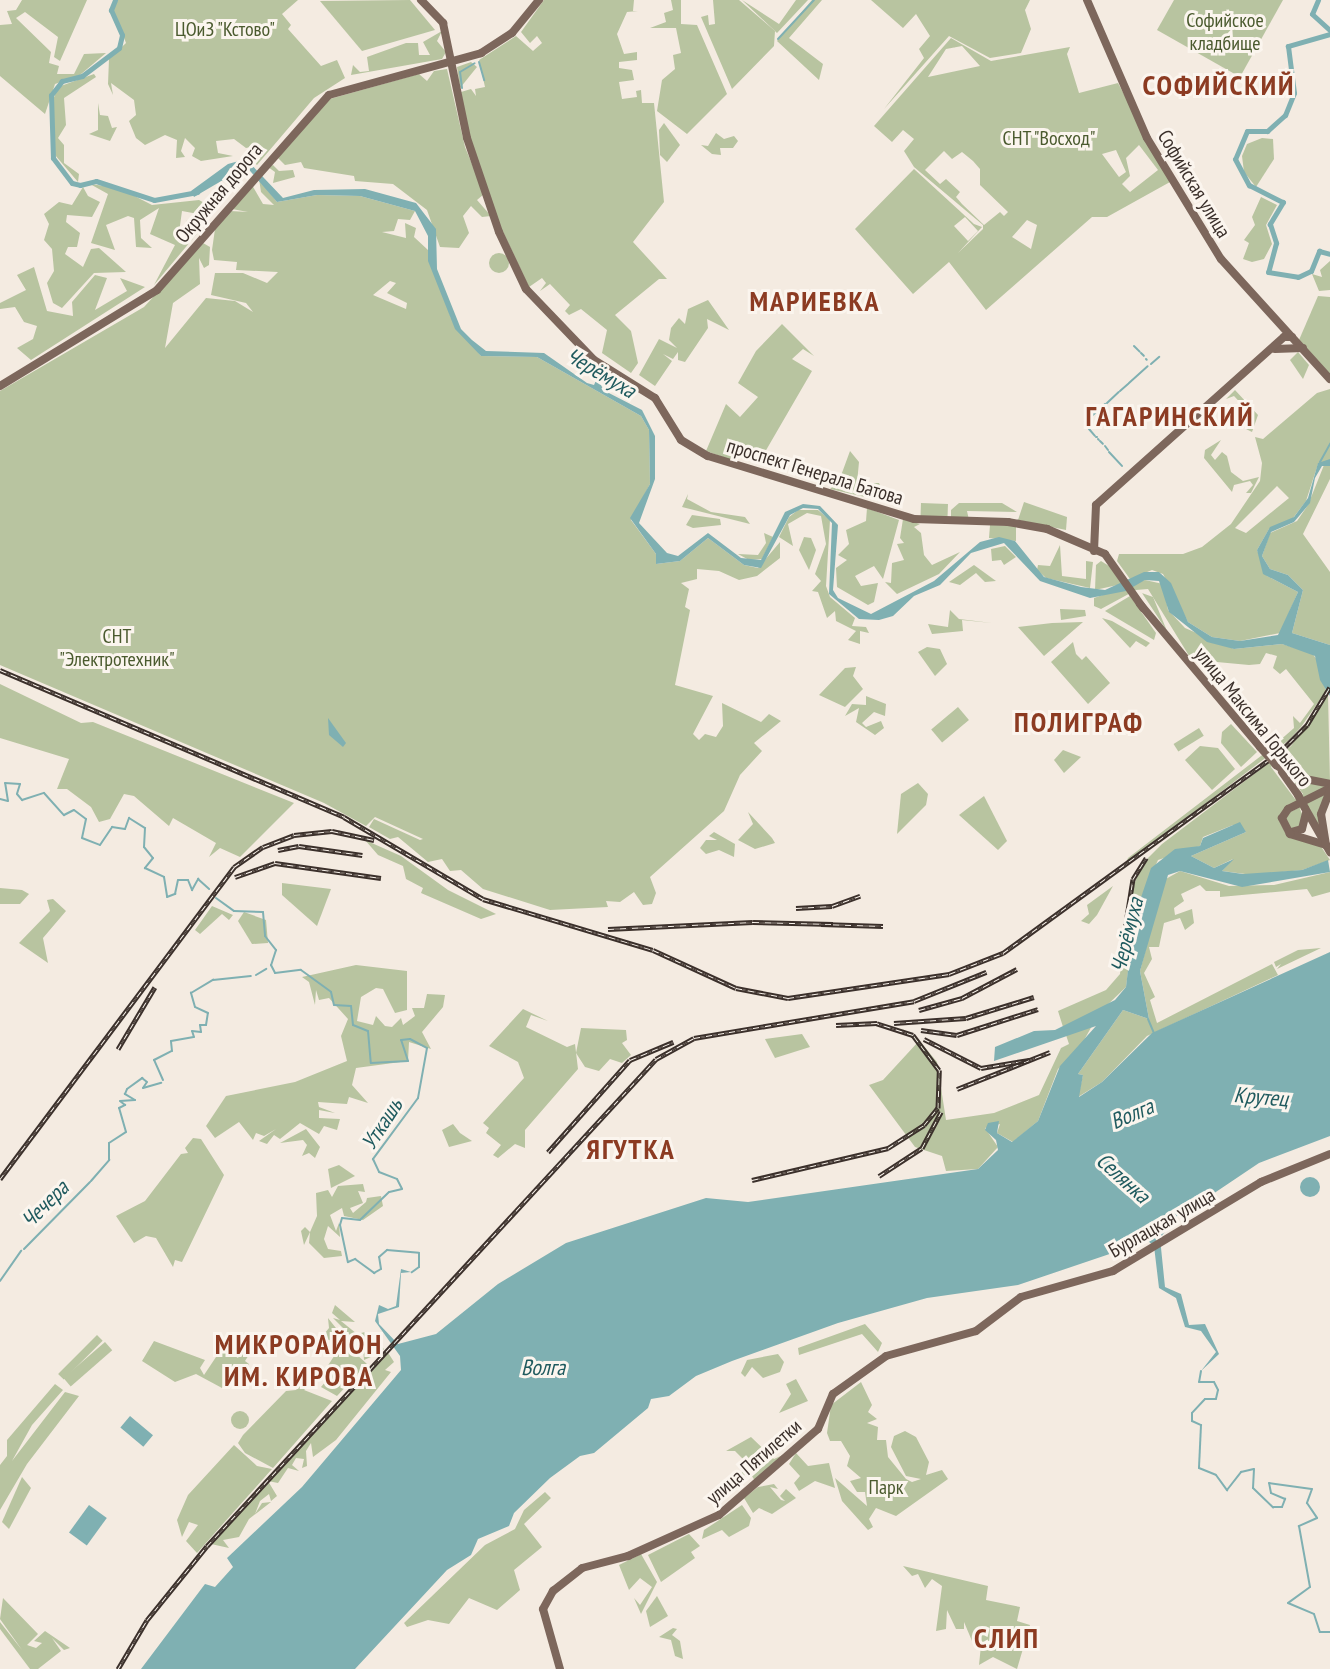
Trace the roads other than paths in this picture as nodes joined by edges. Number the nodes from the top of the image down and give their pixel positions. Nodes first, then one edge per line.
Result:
1 (421, 0) edge
2 (539, 0) edge
3 (1087, 0) edge
4 (452, 62) junction
5 (1285, 343) junction
6 (1330, 379) edge
7 (0, 384) edge
8 (1094, 550) junction
9 (1136, 597) joint
10 (1276, 765) junction
11 (1330, 788) edge
12 (1305, 808) junction
13 (1283, 827) junction
14 (1328, 849) edge
15 (1330, 1154) edge
16 (1007, 1308) joint
17 (560, 1669) edge

1 - 4 main road, проспект Генерала Батова
2 - 4 main road, Окружная дорога
3 - 5 main road, Софийская улица
4 - 7 main road, Окружная дорога
4 - 8 main road, проспект Генерала Батова
5 - 6 main road
5 - 8 main road
8 - 9 main road, проспект Генерала Батова
9 - 10 main road, улица Максима Горького, bridge
10 - 11 main road
10 - 12 main road, улица Максима Горького, bridge
11 - 13 main road
11 - 14 main road
12 - 13 main road
12 - 14 main road, улица Максима Горького
13 - 14 main road
15 - 16 main road, Бурлацкая улица
16 - 17 main road, улица Пятилетки

